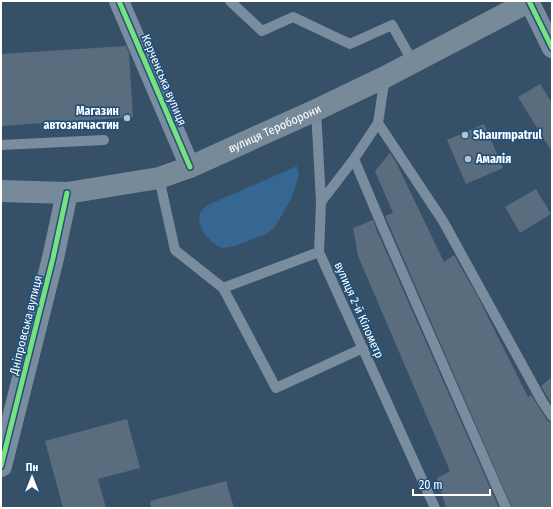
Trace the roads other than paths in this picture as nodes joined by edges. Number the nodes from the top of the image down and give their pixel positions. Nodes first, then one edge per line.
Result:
1 (119, 1) edge
2 (230, 1) edge
3 (529, 1) edge
4 (552, 48) edge
5 (413, 62) junction
6 (385, 77) junction
7 (316, 110) junction
8 (378, 123) junction
9 (104, 140) dead end
10 (1, 145) edge
11 (354, 159) junction
12 (190, 167) junction
13 (159, 178) junction
14 (1, 191) edge
15 (67, 193) junction
16 (321, 202) junction
17 (319, 252) junction
18 (223, 288) junction
19 (363, 348) junction
20 (552, 416) edge
21 (1, 466) edge
22 (435, 508) edge
23 (506, 508) edge

1 - 12 street, Керченська вулиця
2 - 5 lane
3 - 4 street
3 - 5 main road, вулиця Тероборони
5 - 6 main road, вулиця Тероборони
6 - 7 main road, вулиця Тероборони
6 - 8 lane
7 - 12 main road, вулиця Тероборони
7 - 16 lane, вулиця 2-й Кілометр
8 - 11 lane
8 - 20 lane
9 - 10 lane
11 - 16 lane
11 - 23 lane
12 - 13 main road, вулиця Тероборони
13 - 15 main road, вулиця Тероборони
13 - 18 lane
14 - 15 main road, вулиця Тероборони
15 - 21 street, Дніпровська вулиця
16 - 17 lane, вулиця 2-й Кілометр
17 - 18 lane
17 - 19 lane, вулиця 2-й Кілометр
18 - 19 lane
19 - 22 lane, вулиця 2-й Кілометр

